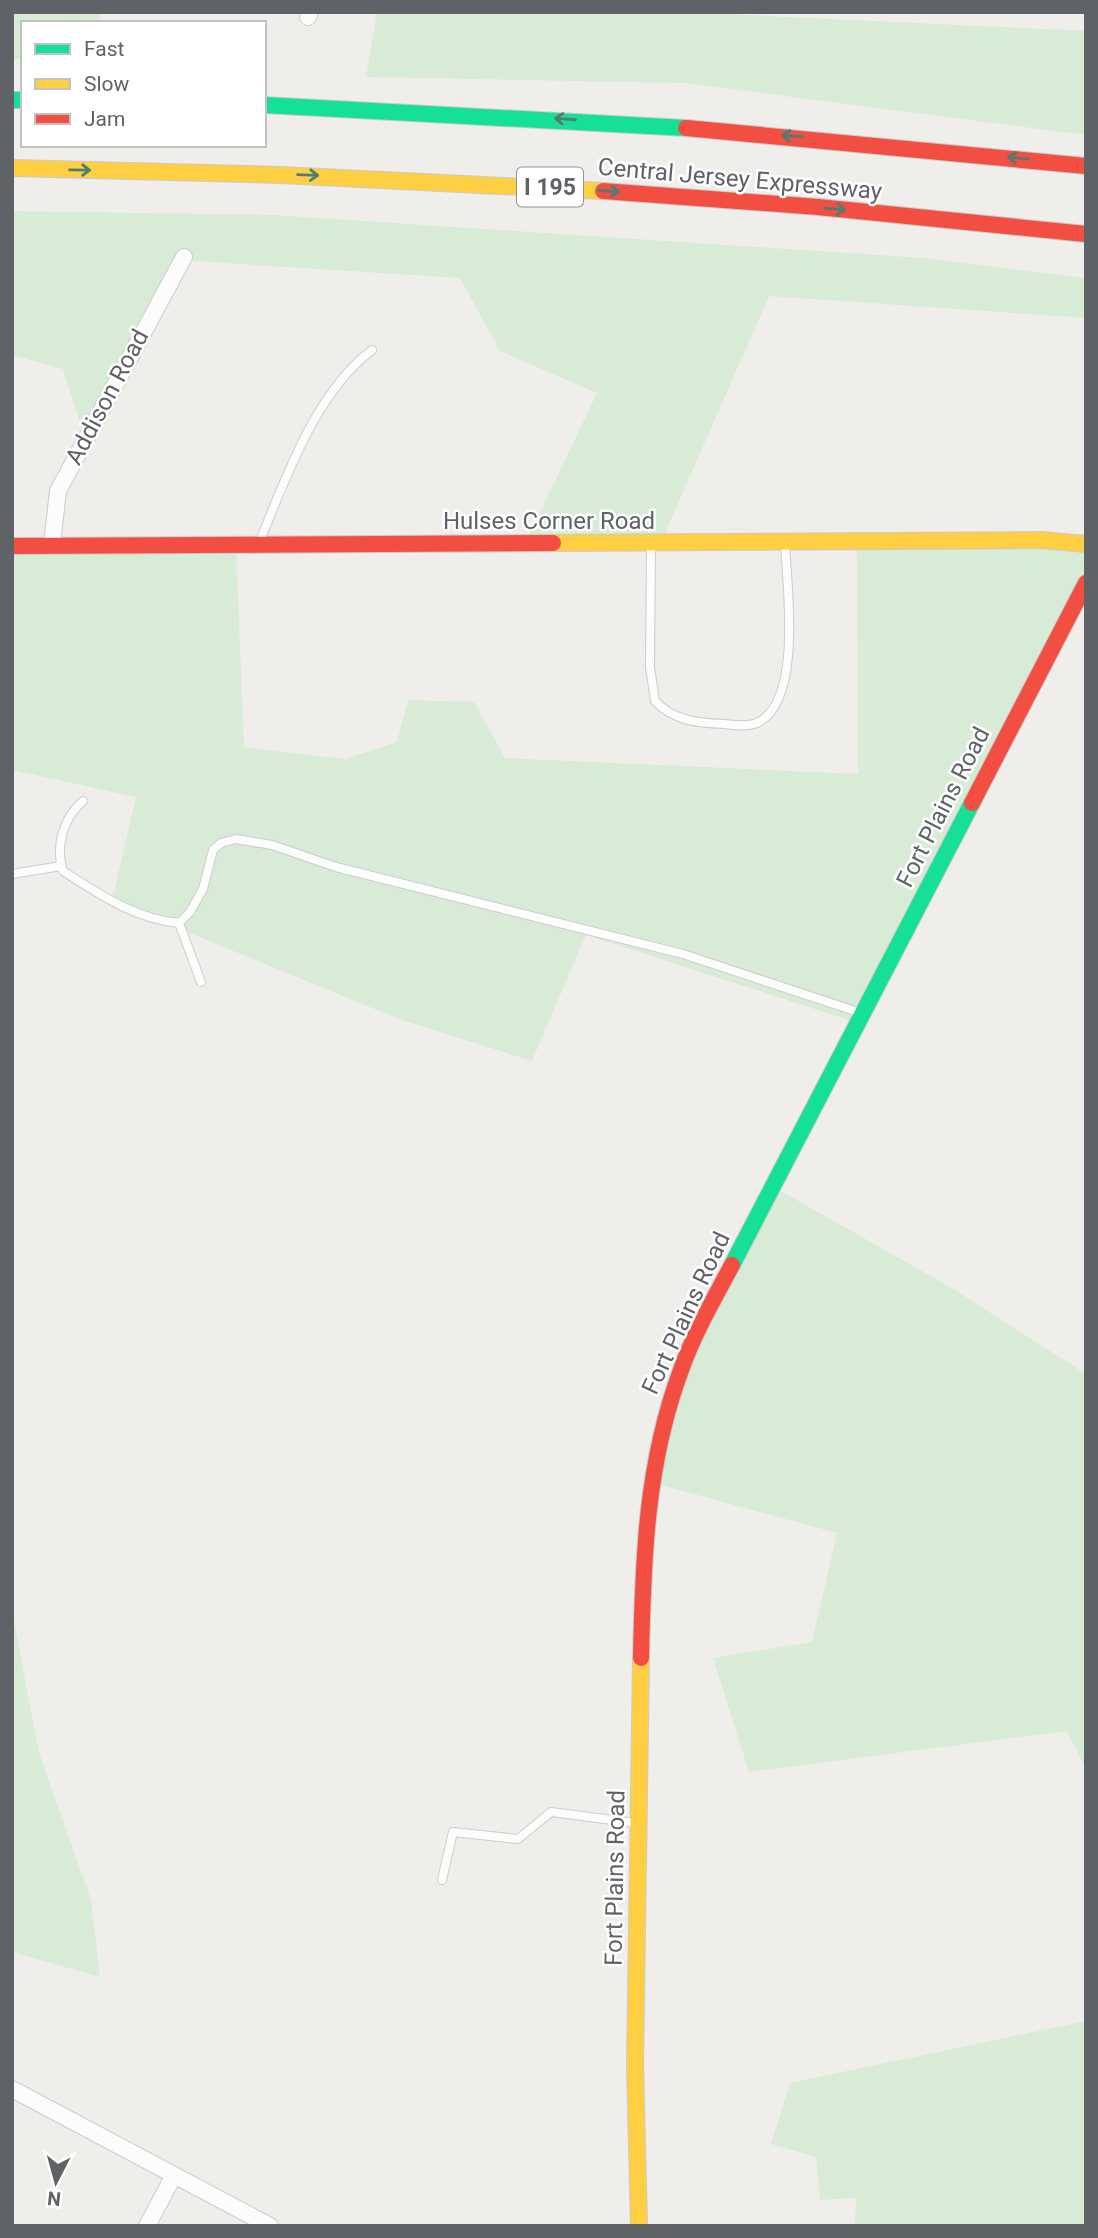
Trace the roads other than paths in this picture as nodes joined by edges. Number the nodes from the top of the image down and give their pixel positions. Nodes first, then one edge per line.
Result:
1 (266, 105) edge
2 (1086, 166) edge
3 (12, 168) edge
4 (1086, 234) edge
5 (184, 257) dead end
6 (372, 350) dead end
7 (785, 541) junction
8 (52, 544) junction
9 (651, 544) junction
10 (1086, 544) edge
11 (12, 546) edge
12 (258, 546) junction
13 (1086, 583) edge
14 (83, 801) dead end
15 (61, 866) junction
16 (12, 874) edge
17 (179, 923) junction
18 (201, 982) dead end
19 (861, 1013) junction
20 (639, 1824) junction
21 (442, 1880) dead end
22 (12, 2090) edge
23 (174, 2175) junction
24 (146, 2226) edge
25 (271, 2226) edge
26 (639, 2226) edge

2 -> 1 main road, Central Jersey Expressway
3 -> 4 main road, Central Jersey Expressway / I 195
5 - 8 street, Addison Road
6 - 12 lane
7 - 9 main road, Hulses Corner Road
7 - 9 lane
7 - 10 main road, Hulses Corner Road
8 - 11 main road, Hulses Corner Road
8 - 12 main road, Hulses Corner Road
9 - 12 main road, Hulses Corner Road
13 - 19 main road, Fort Plains Road
14 - 15 lane
15 - 16 lane
15 - 17 lane
17 - 18 lane
17 - 19 lane
19 - 20 main road, Fort Plains Road
20 - 21 lane
20 - 26 main road, Fort Plains Road
22 - 23 street
23 - 24 street
23 - 25 street

